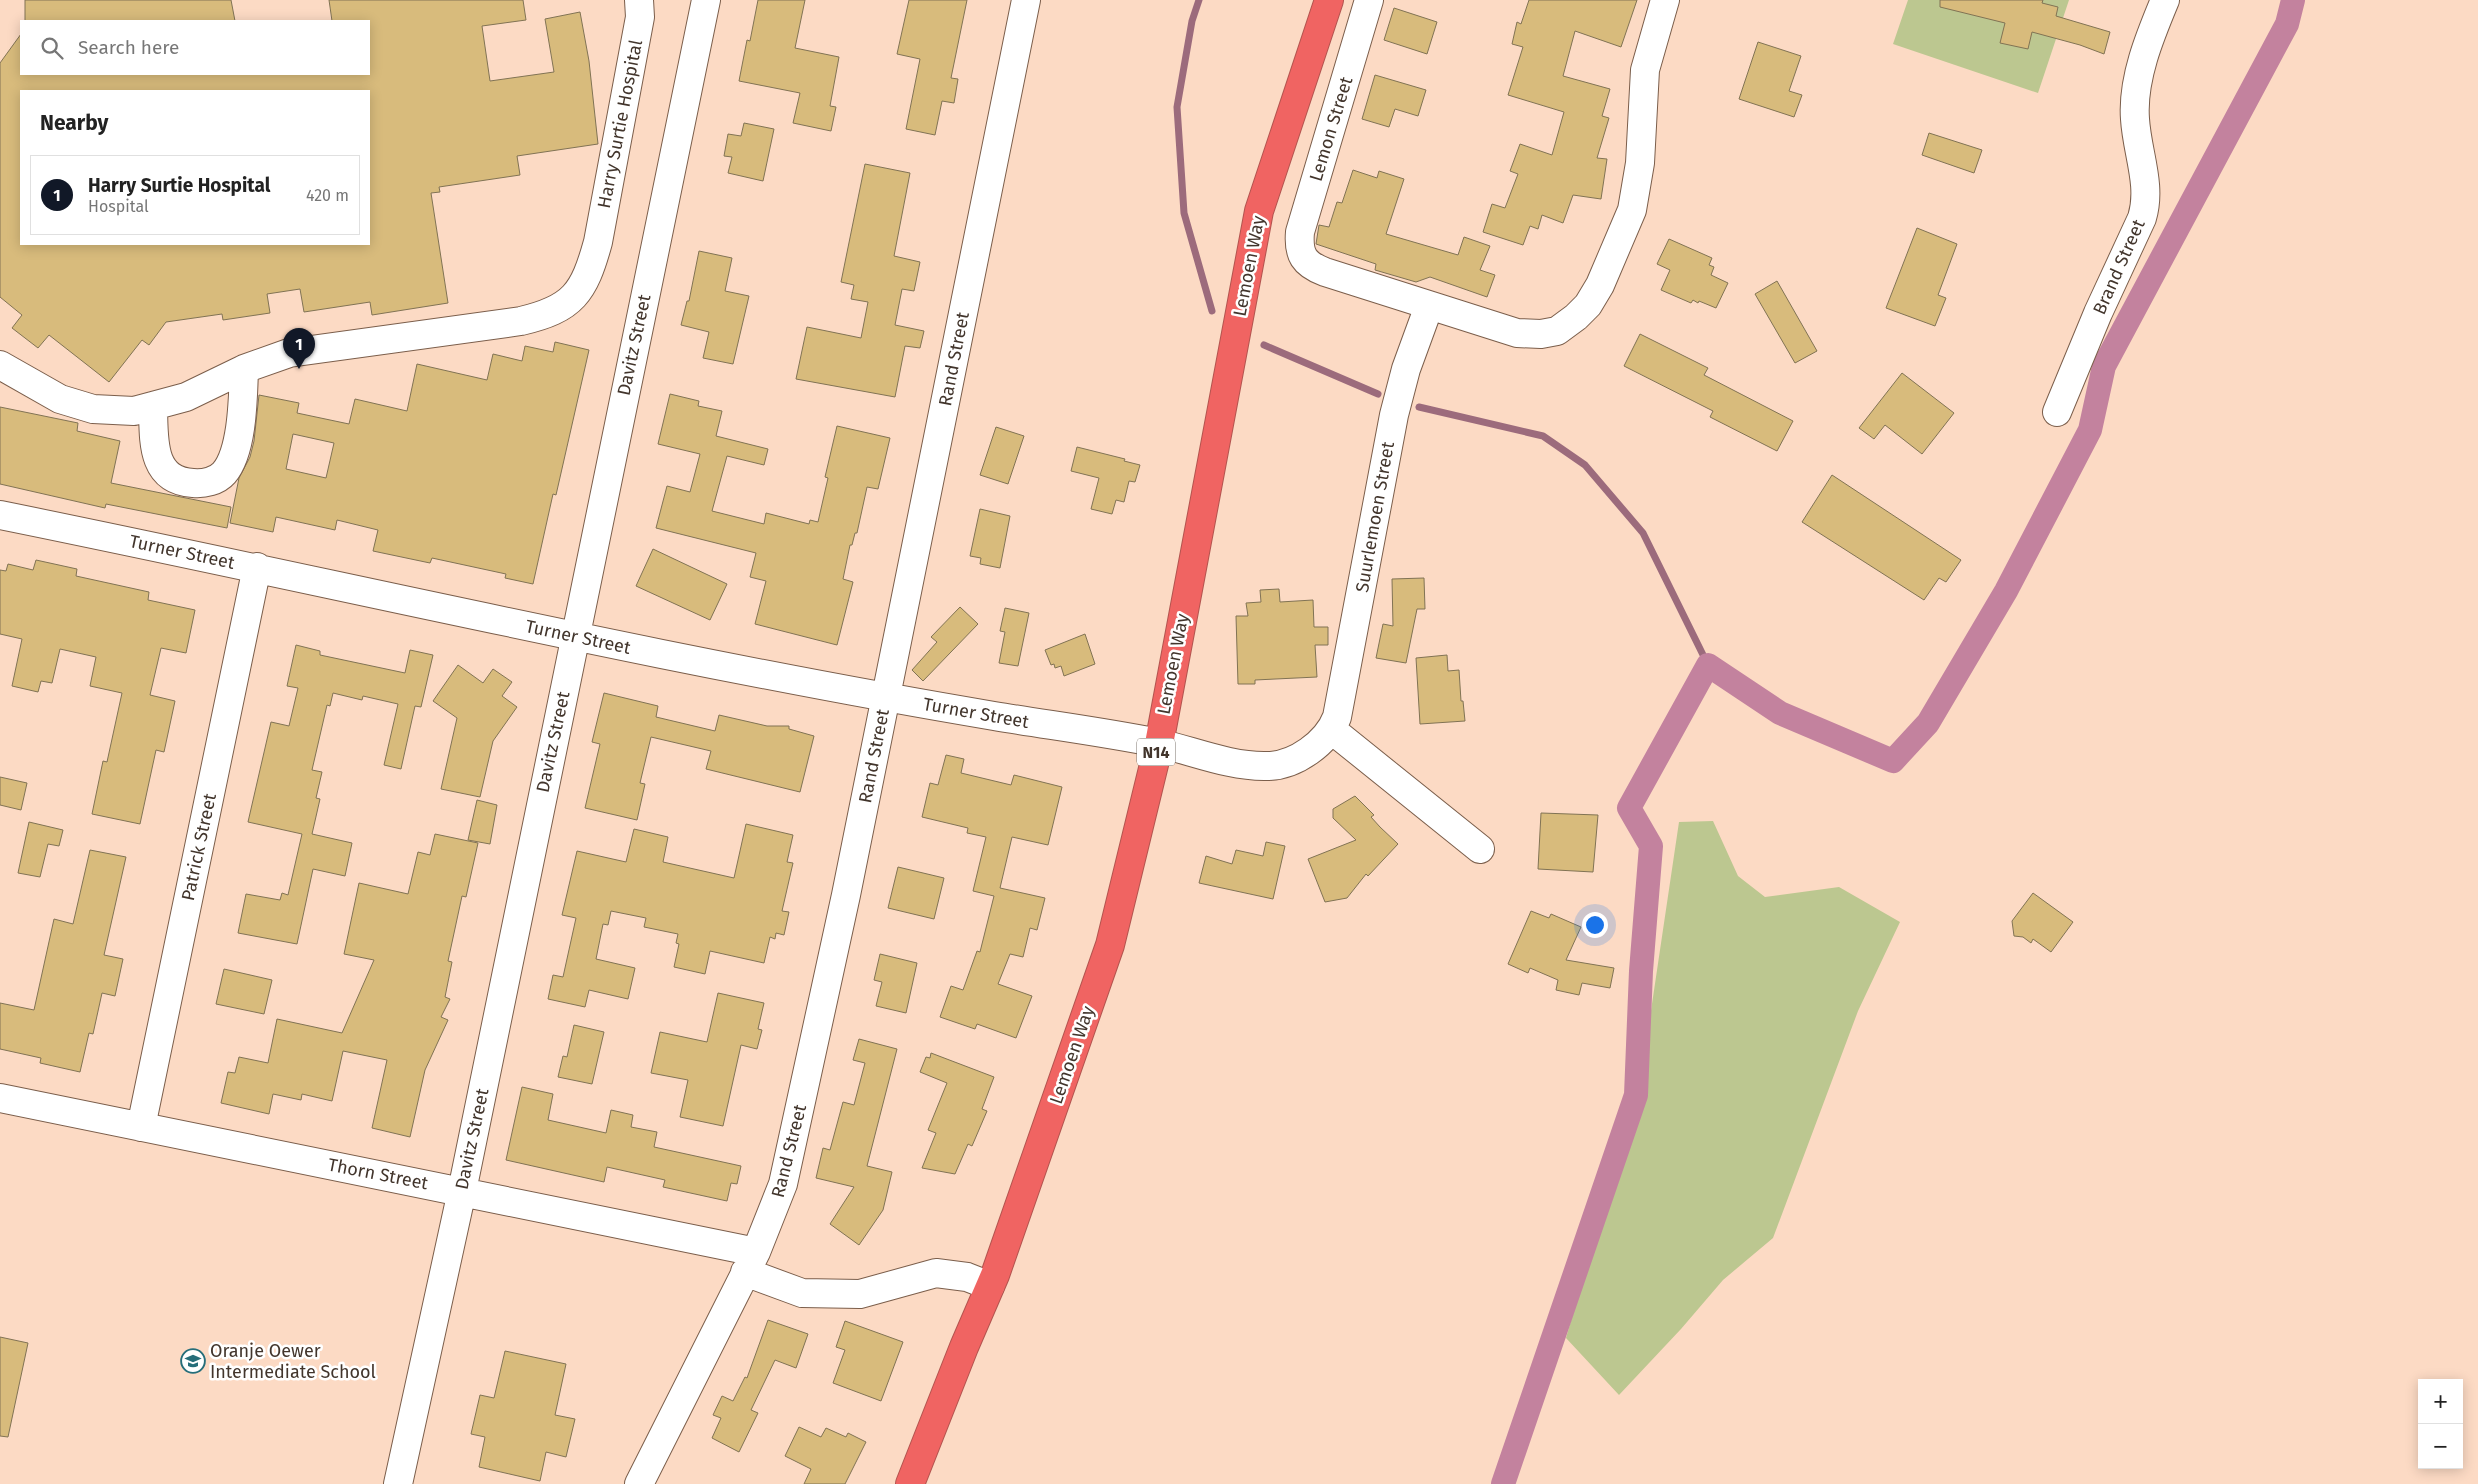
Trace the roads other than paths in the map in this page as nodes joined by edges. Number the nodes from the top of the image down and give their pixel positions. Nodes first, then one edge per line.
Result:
1 (639, 0) edge
2 (706, 0) edge
3 (1026, 0) edge
4 (1328, 0) edge
5 (1369, 0) edge
6 (1665, 0) edge
7 (2165, 0) edge
8 (1429, 306) junction
9 (0, 365) edge
10 (244, 369) junction
11 (153, 406) junction
12 (2057, 412) dead end
13 (0, 515) edge
14 (256, 567) junction
15 (576, 637) junction
16 (885, 698) junction
17 (1332, 730) junction
18 (1158, 744) junction
19 (1480, 849) dead end
20 (0, 1098) edge
21 (141, 1127) junction
22 (462, 1191) junction
23 (750, 1262) junction
24 (990, 1286) junction
25 (398, 1484) edge
26 (639, 1484) edge
27 (910, 1484) edge

1 - 10 street, Harry Surtie Hospital
2 - 15 street, Davitz Street
3 - 16 street, Rand Street
4 - 18 highway, Lemoen Way / N14
5 - 8 street, Lemon Street
6 - 8 street
7 - 12 street, Brand Street
8 - 17 street, Suurlemoen Street
9 - 11 street, Harry Surtie Hospital
10 - 11 street, Harry Surtie Hospital
10 - 11 street
13 - 14 street, Turner Street
14 - 15 street, Turner Street
14 - 21 street, Patrick Street
15 - 16 street, Turner Street
15 - 22 street, Davitz Street
16 - 18 street, Turner Street
16 - 23 street, Rand Street
17 - 18 street
17 - 19 street
18 - 24 highway, Lemoen Way / N14
20 - 21 street, Thorn Street
21 - 22 street, Thorn Street
22 - 23 street, Thorn Street
22 - 25 street, Davitz Street
23 - 24 street, Thorn Street
23 - 26 street, Rand Street
24 - 27 highway, Lemoen Way / N14

